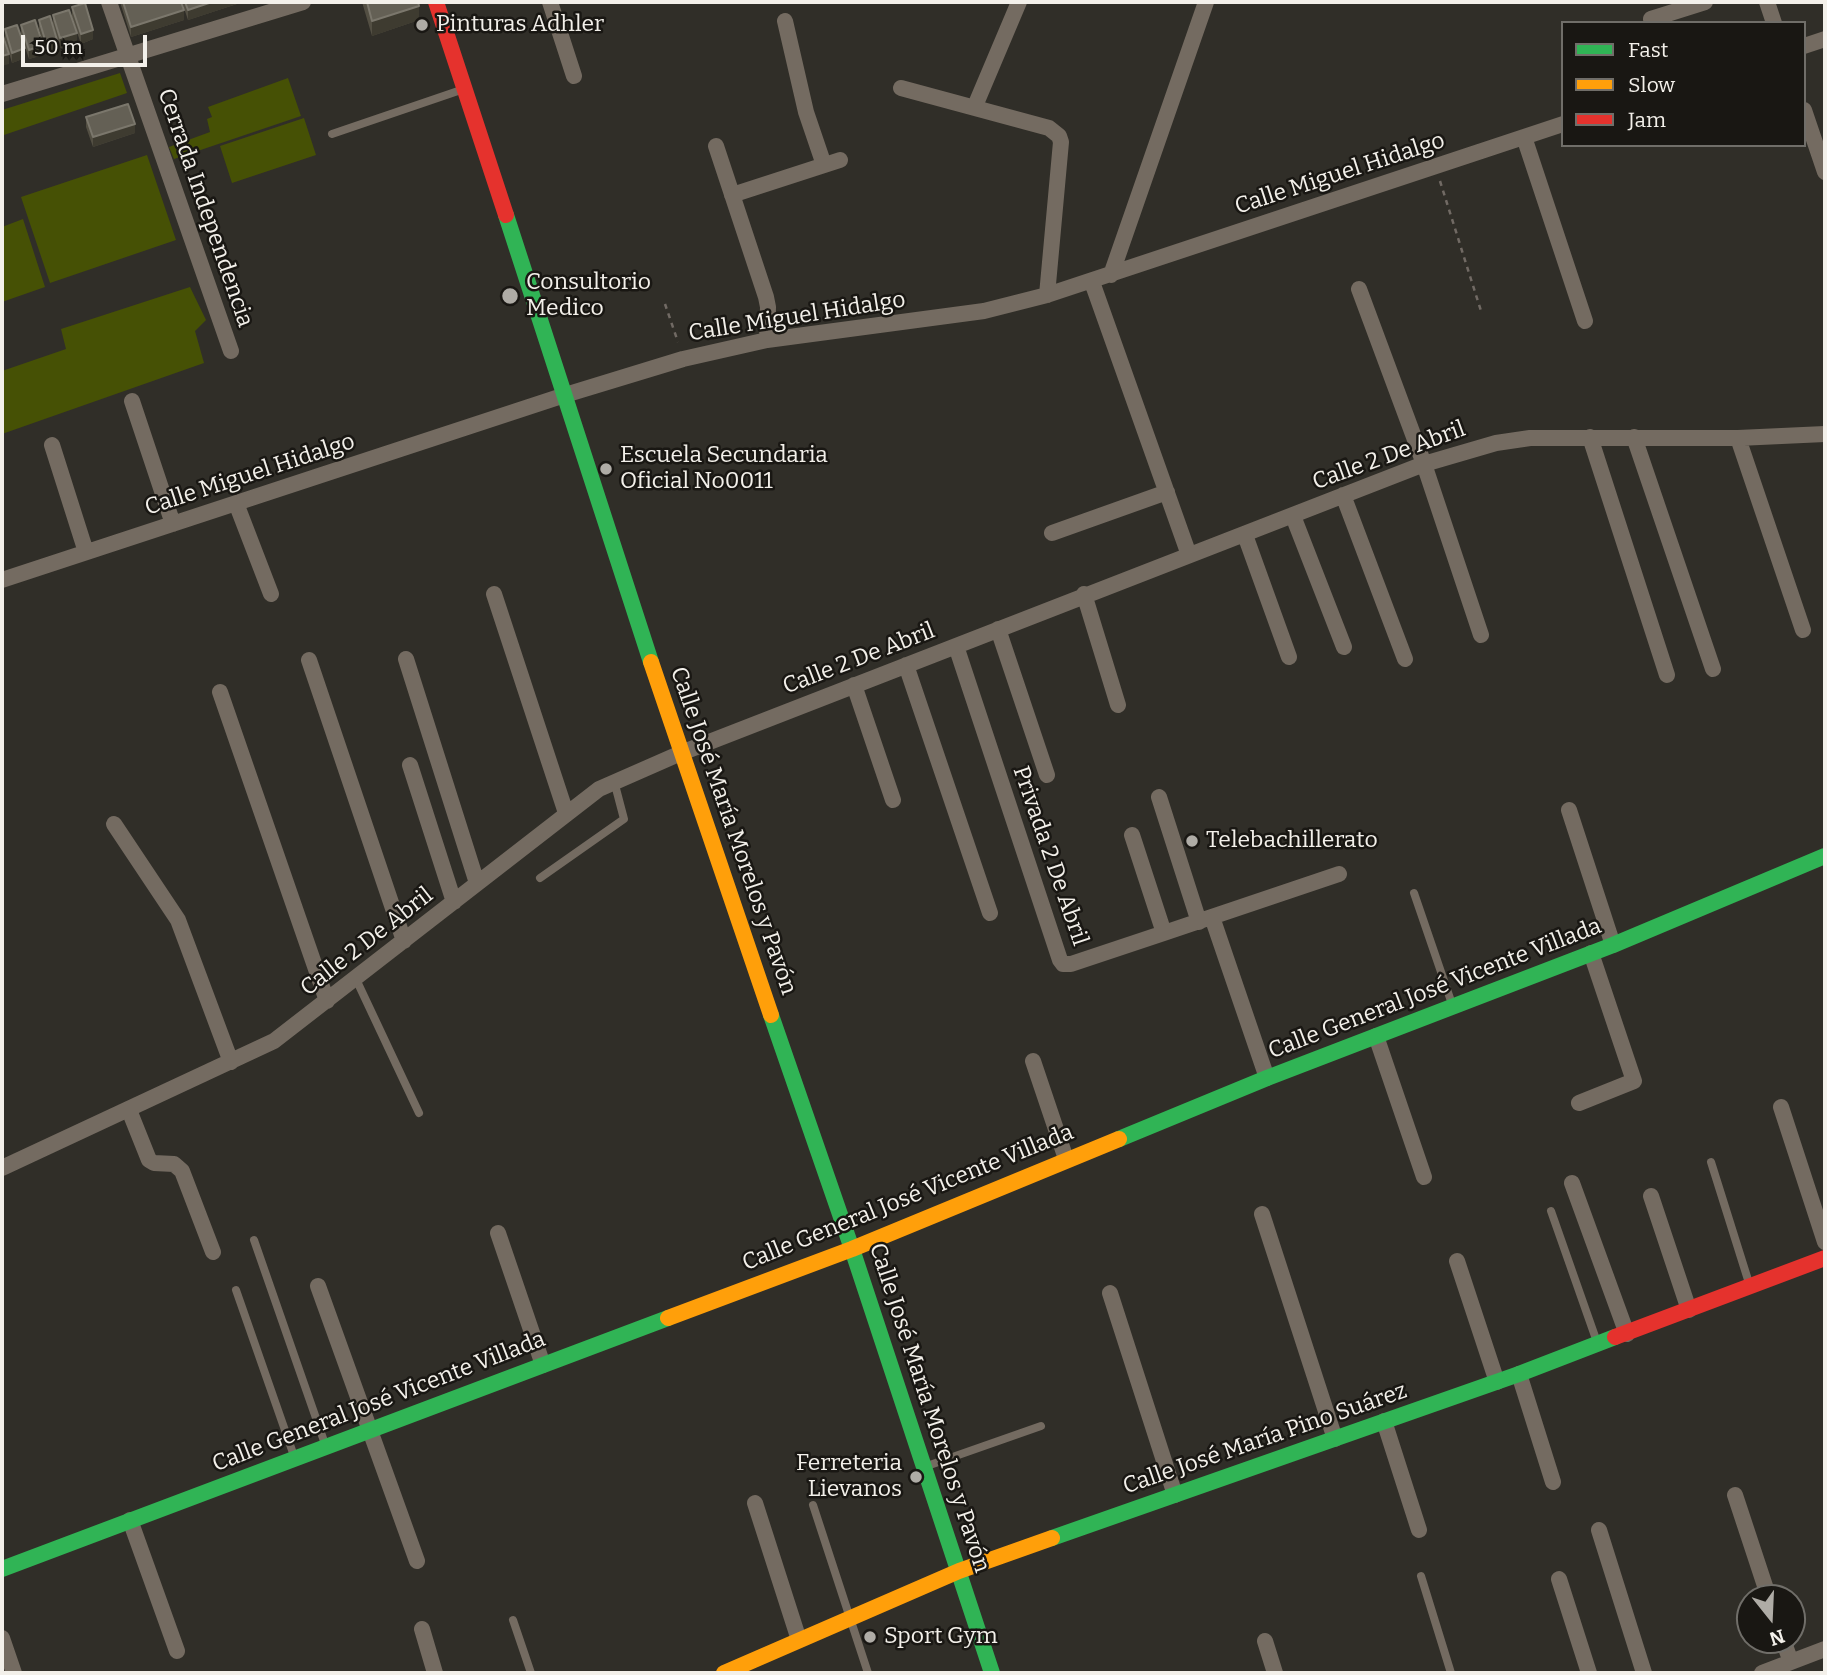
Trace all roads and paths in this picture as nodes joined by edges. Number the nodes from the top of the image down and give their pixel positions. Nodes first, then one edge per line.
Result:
1 (109, 2) edge
2 (303, 2) edge
3 (436, 2) edge
4 (551, 2) edge
5 (1019, 2) edge
6 (1206, 2) edge
7 (1705, 2) edge
8 (1767, 2) edge
9 (1651, 19) dead end
10 (785, 21) dead end
11 (1773, 21) edge
12 (1825, 39) edge
13 (1806, 45) edge
14 (126, 54) junction
15 (574, 76) dead end
16 (901, 88) dead end
17 (464, 89) junction
18 (2, 94) edge
19 (975, 106) junction
20 (1806, 116) edge
21 (1561, 125) edge
22 (332, 134) dead end
23 (1524, 137) junction
24 (716, 146) dead end
25 (1435, 166) junction
26 (1825, 169) edge
27 (732, 195) junction
28 (1111, 275) junction
29 (1092, 282) junction
30 (1359, 289) dead end
31 (1047, 295) junction
32 (665, 304) dead end
33 (1481, 311) dead end
34 (1585, 321) dead end
35 (767, 340) junction
36 (231, 351) dead end
37 (683, 359) junction
38 (565, 395) junction
39 (132, 401) dead end
40 (1822, 434) edge
41 (1590, 437) junction
42 (1634, 437) junction
43 (1738, 439) junction
44 (52, 445) dead end
45 (1825, 452) edge
46 (1424, 464) junction
47 (1167, 492) junction
48 (1343, 495) junction
49 (236, 503) junction
50 (1293, 516) junction
51 (173, 524) junction
52 (1052, 533) dead end
53 (1245, 535) junction
54 (86, 552) junction
55 (1189, 555) junction
56 (2, 580) edge
57 (271, 594) dead end
58 (494, 594) dead end
59 (1084, 594) junction
60 (998, 629) junction
61 (1803, 630) dead end
62 (1481, 635) dead end
63 (956, 646) junction
64 (1343, 647) dead end
65 (1289, 657) dead end
66 (406, 659) dead end
67 (1405, 659) dead end
68 (309, 660) dead end
69 (906, 665) junction
70 (1713, 669) dead end
71 (1667, 674) dead end
72 (854, 685) junction
73 (220, 692) dead end
74 (1118, 705) dead end
75 (681, 752) junction
76 (410, 765) dead end
77 (1047, 775) dead end
78 (614, 781) junction
79 (1159, 797) dead end
80 (893, 800) dead end
81 (1569, 810) dead end
82 (566, 813) junction
83 (114, 824) dead end
84 (1132, 835) dead end
85 (1825, 856) edge
86 (1339, 874) dead end
87 (540, 878) dead end
88 (477, 883) junction
89 (1414, 892) dead end
90 (454, 902) junction
91 (989, 913) dead end
92 (1205, 919) junction
93 (1164, 933) junction
94 (404, 941) junction
95 (1613, 945) junction
96 (1591, 953) junction
97 (355, 977) junction
98 (327, 1001) junction
99 (1453, 1007) junction
100 (1376, 1036) junction
101 (1033, 1061) dead end
102 (231, 1062) junction
103 (1267, 1078) junction
104 (1579, 1102) dead end
105 (1781, 1107) dead end
106 (129, 1111) junction
107 (419, 1112) dead end
108 (1066, 1159) junction
109 (1711, 1162) dead end
110 (2, 1168) edge
111 (1424, 1177) dead end
112 (1572, 1183) dead end
113 (1651, 1196) dead end
114 (1550, 1211) dead end
115 (1262, 1214) dead end
116 (498, 1233) dead end
117 (254, 1240) dead end
118 (1825, 1242) edge
119 (852, 1249) junction
120 (213, 1252) dead end
121 (1825, 1258) edge
122 (1457, 1261) dead end
123 (318, 1286) dead end
124 (1750, 1286) junction
125 (236, 1290) dead end
126 (1110, 1293) dead end
127 (1689, 1310) junction
128 (1627, 1334) junction
129 (1598, 1345) junction
130 (543, 1365) junction
131 (1519, 1374) junction
132 (1497, 1381) junction
133 (1384, 1421) junction
134 (1041, 1426) dead end
135 (369, 1430) junction
136 (1335, 1439) junction
137 (326, 1447) junction
138 (295, 1459) junction
139 (924, 1467) junction
140 (1553, 1482) dead end
141 (1175, 1495) junction
142 (1735, 1495) dead end
143 (755, 1503) dead end
144 (813, 1504) dead end
145 (130, 1520) junction
146 (1419, 1530) dead end
147 (1599, 1530) dead end
148 (417, 1561) dead end
149 (2, 1569) edge
150 (958, 1571) junction
151 (1421, 1576) dead end
152 (1559, 1579) dead end
153 (1764, 1584) edge
154 (849, 1619) junction
155 (513, 1620) dead end
156 (422, 1629) dead end
157 (2, 1638) edge
158 (799, 1640) junction
159 (1265, 1641) dead end
160 (1825, 1649) edge
161 (177, 1651) dead end
162 (1785, 1667) edge
163 (729, 1672) edge
164 (14, 1673) edge
165 (435, 1673) edge
166 (531, 1673) edge
167 (868, 1673) edge
168 (992, 1673) edge
169 (1275, 1673) edge
170 (1451, 1673) edge
171 (1589, 1673) edge
172 (1644, 1673) edge
173 (1762, 1673) edge

1 - 14 street, Cerrada Independencia
2 - 14 street
3 - 17 main road, Calle José María Morelos y Pavón
4 - 15 street
5 - 19 street
6 - 28 street
7 - 9 street
8 - 11 street
10 - 27 street
12 - 13 street
14 - 18 street
14 - 36 street, Cerrada Independencia
16 - 19 street
17 - 22 lane
17 - 38 main road, Calle José María Morelos y Pavón
19 - 31 street
20 - 26 street
21 - 23 street, Calle Miguel Hidalgo
23 - 25 street, Calle Miguel Hidalgo
23 - 34 street
24 - 27 street
25 - 28 street, Calle Miguel Hidalgo
25 - 33 path
27 - 35 street
28 - 29 street, Calle Miguel Hidalgo
29 - 31 street, Calle Miguel Hidalgo
29 - 47 street
30 - 46 street
31 - 35 street, Calle Miguel Hidalgo
32 - 37 path
35 - 37 street, Calle Miguel Hidalgo
37 - 38 street, Calle Miguel Hidalgo
38 - 49 street, Calle Miguel Hidalgo
38 - 75 main road, Calle José María Morelos y Pavón
39 - 51 street
40 - 43 street, Calle 2 De Abril
40 - 45 street
41 - 42 street, Calle 2 De Abril
41 - 46 street, Calle 2 De Abril
41 - 71 street
42 - 43 street, Calle 2 De Abril
42 - 70 street
43 - 61 street
44 - 54 street
46 - 48 street, Calle 2 De Abril
46 - 62 street
47 - 52 street
47 - 55 street
48 - 50 street, Calle 2 De Abril
48 - 67 street
49 - 51 street, Calle Miguel Hidalgo
49 - 57 street
50 - 53 street, Calle 2 De Abril
50 - 64 street
51 - 54 street, Calle Miguel Hidalgo
53 - 55 street, Calle 2 De Abril
53 - 65 street
54 - 56 street, Calle Miguel Hidalgo
55 - 59 street, Calle 2 De Abril
58 - 82 street
59 - 60 street, Calle 2 De Abril
59 - 74 street
60 - 63 street, Calle 2 De Abril
60 - 77 street
63 - 69 street, Calle 2 De Abril
63 - 93 street, Privada 2 De Abril
66 - 88 street
68 - 94 street
69 - 72 street, Calle 2 De Abril
69 - 91 street
72 - 75 street, Calle 2 De Abril
72 - 80 street
73 - 98 street
75 - 78 street, Calle 2 De Abril
75 - 119 main road, Calle José María Morelos y Pavón
76 - 90 street
78 - 82 street, Calle 2 De Abril
78 - 87 lane
79 - 92 street
81 - 95 street
82 - 88 street, Calle 2 De Abril
83 - 102 street
84 - 93 street
85 - 95 main road, Calle General José Vicente Villada
86 - 92 street, Privada 2 De Abril
88 - 90 street, Calle 2 De Abril
89 - 99 lane
90 - 94 street, Calle 2 De Abril
92 - 93 street, Privada 2 De Abril
92 - 103 street
94 - 97 street, Calle 2 De Abril
95 - 96 main road, Calle General José Vicente Villada
96 - 99 main road, Calle General José Vicente Villada
96 - 104 street
97 - 98 street, Calle 2 De Abril
97 - 107 lane
98 - 102 street, Calle 2 De Abril
99 - 100 main road, Calle General José Vicente Villada
100 - 103 main road, Calle General José Vicente Villada
100 - 111 street
101 - 108 street
102 - 106 street, Calle 2 De Abril
103 - 108 main road, Calle General José Vicente Villada
105 - 118 street
106 - 110 street, Calle 2 De Abril
106 - 120 street
108 - 119 main road, Calle General José Vicente Villada
109 - 124 lane
112 - 128 street
113 - 127 street
114 - 129 lane
115 - 136 street
116 - 130 street
117 - 137 lane
119 - 130 main road, Calle General José Vicente Villada
119 - 139 main road, Calle José María Morelos y Pavón
121 - 124 main road, Calle José María Pino Suárez
122 - 132 street
123 - 135 street
124 - 127 main road, Calle José María Pino Suárez
125 - 138 lane
126 - 141 street
127 - 128 main road, Calle José María Pino Suárez
128 - 129 main road, Calle José María Pino Suárez
129 - 131 main road, Calle José María Pino Suárez
130 - 135 main road, Calle General José Vicente Villada
131 - 132 main road, Calle José María Pino Suárez
131 - 140 street
132 - 133 main road, Calle José María Pino Suárez
133 - 136 main road, Calle José María Pino Suárez
133 - 146 street
134 - 139 lane
135 - 137 main road, Calle General José Vicente Villada
135 - 148 street
136 - 141 main road, Calle José María Pino Suárez
137 - 138 main road, Calle General José Vicente Villada
138 - 145 main road, Calle General José Vicente Villada
139 - 150 main road, Calle José María Morelos y Pavón
141 - 150 main road, Calle José María Pino Suárez
142 - 153 street
143 - 158 street
144 - 154 lane
145 - 149 main road, Calle General José Vicente Villada
145 - 161 street
147 - 172 street
150 - 154 main road, Calle José María Pino Suárez
150 - 168 main road, Calle José María Morelos y Pavón
151 - 170 lane
152 - 171 street
154 - 158 main road, Calle José María Pino Suárez
154 - 167 lane
155 - 166 lane
156 - 165 street
157 - 164 street
158 - 163 main road, Calle José María Pino Suárez
159 - 169 street
160 - 162 street
162 - 173 street

